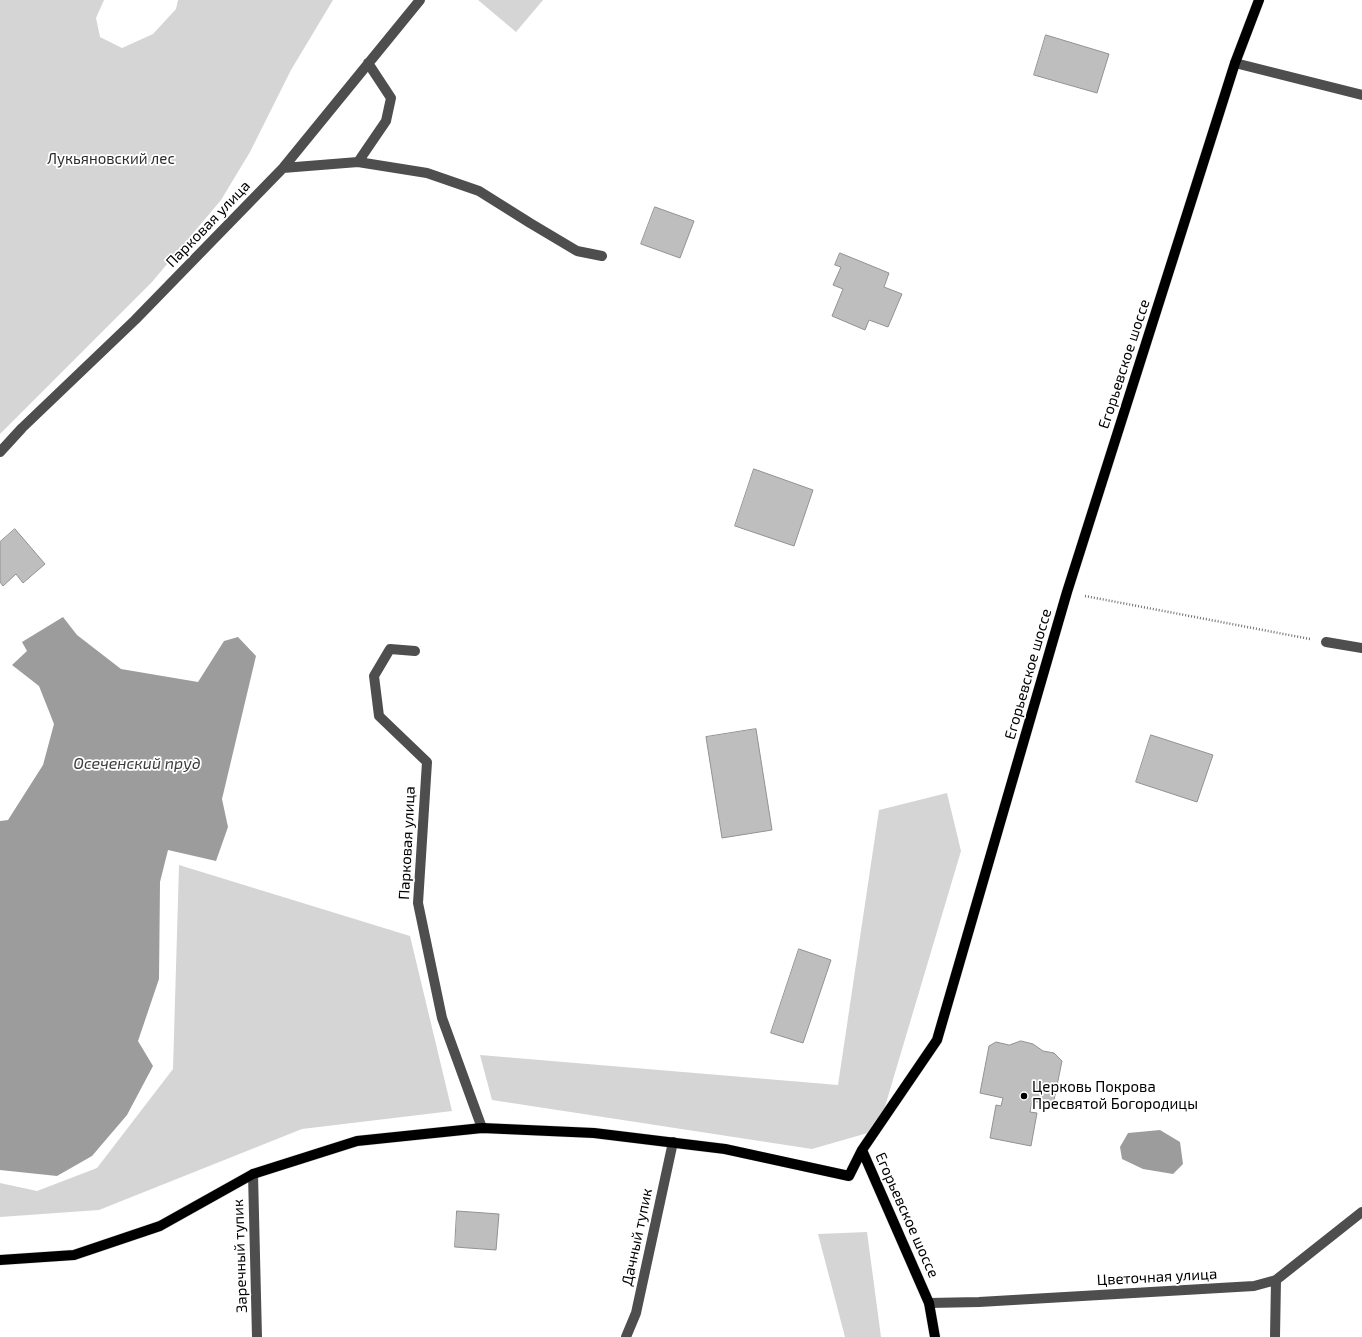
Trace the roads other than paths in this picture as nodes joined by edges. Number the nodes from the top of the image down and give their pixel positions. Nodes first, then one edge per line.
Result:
1 (420, 0) edge
2 (1259, 0) edge
3 (368, 63) junction
4 (1235, 63) junction
5 (1362, 95) edge
6 (358, 162) junction
7 (283, 168) junction
8 (602, 256) dead end
9 (0, 452) edge
10 (1326, 642) road end
11 (1362, 648) edge
12 (415, 651) dead end
13 (482, 1128) junction
14 (673, 1142) junction
15 (862, 1150) junction
16 (253, 1174) junction
17 (1362, 1212) edge
18 (0, 1260) edge
19 (1276, 1280) junction
20 (930, 1303) junction
21 (257, 1337) edge
22 (626, 1337) edge
23 (935, 1337) edge
24 (1275, 1337) edge

1 - 3 street, Парковая улица
2 - 4 main road, Егорьевское шоссе
3 - 6 street
3 - 7 street, Парковая улица
4 - 5 street
4 - 15 main road, Егорьевское шоссе
6 - 7 street
6 - 8 street
7 - 9 street, Парковая улица
10 - 11 street
12 - 13 street, Парковая улица
13 - 14 main road
13 - 16 main road
14 - 15 main road
14 - 22 street, Дачный тупик
15 - 20 main road, Егорьевское шоссе
16 - 18 main road
16 - 21 street, Заречный тупик
17 - 19 street, Цветочная улица
19 - 20 street, Цветочная улица
19 - 24 street
20 - 23 main road, Егорьевское шоссе

